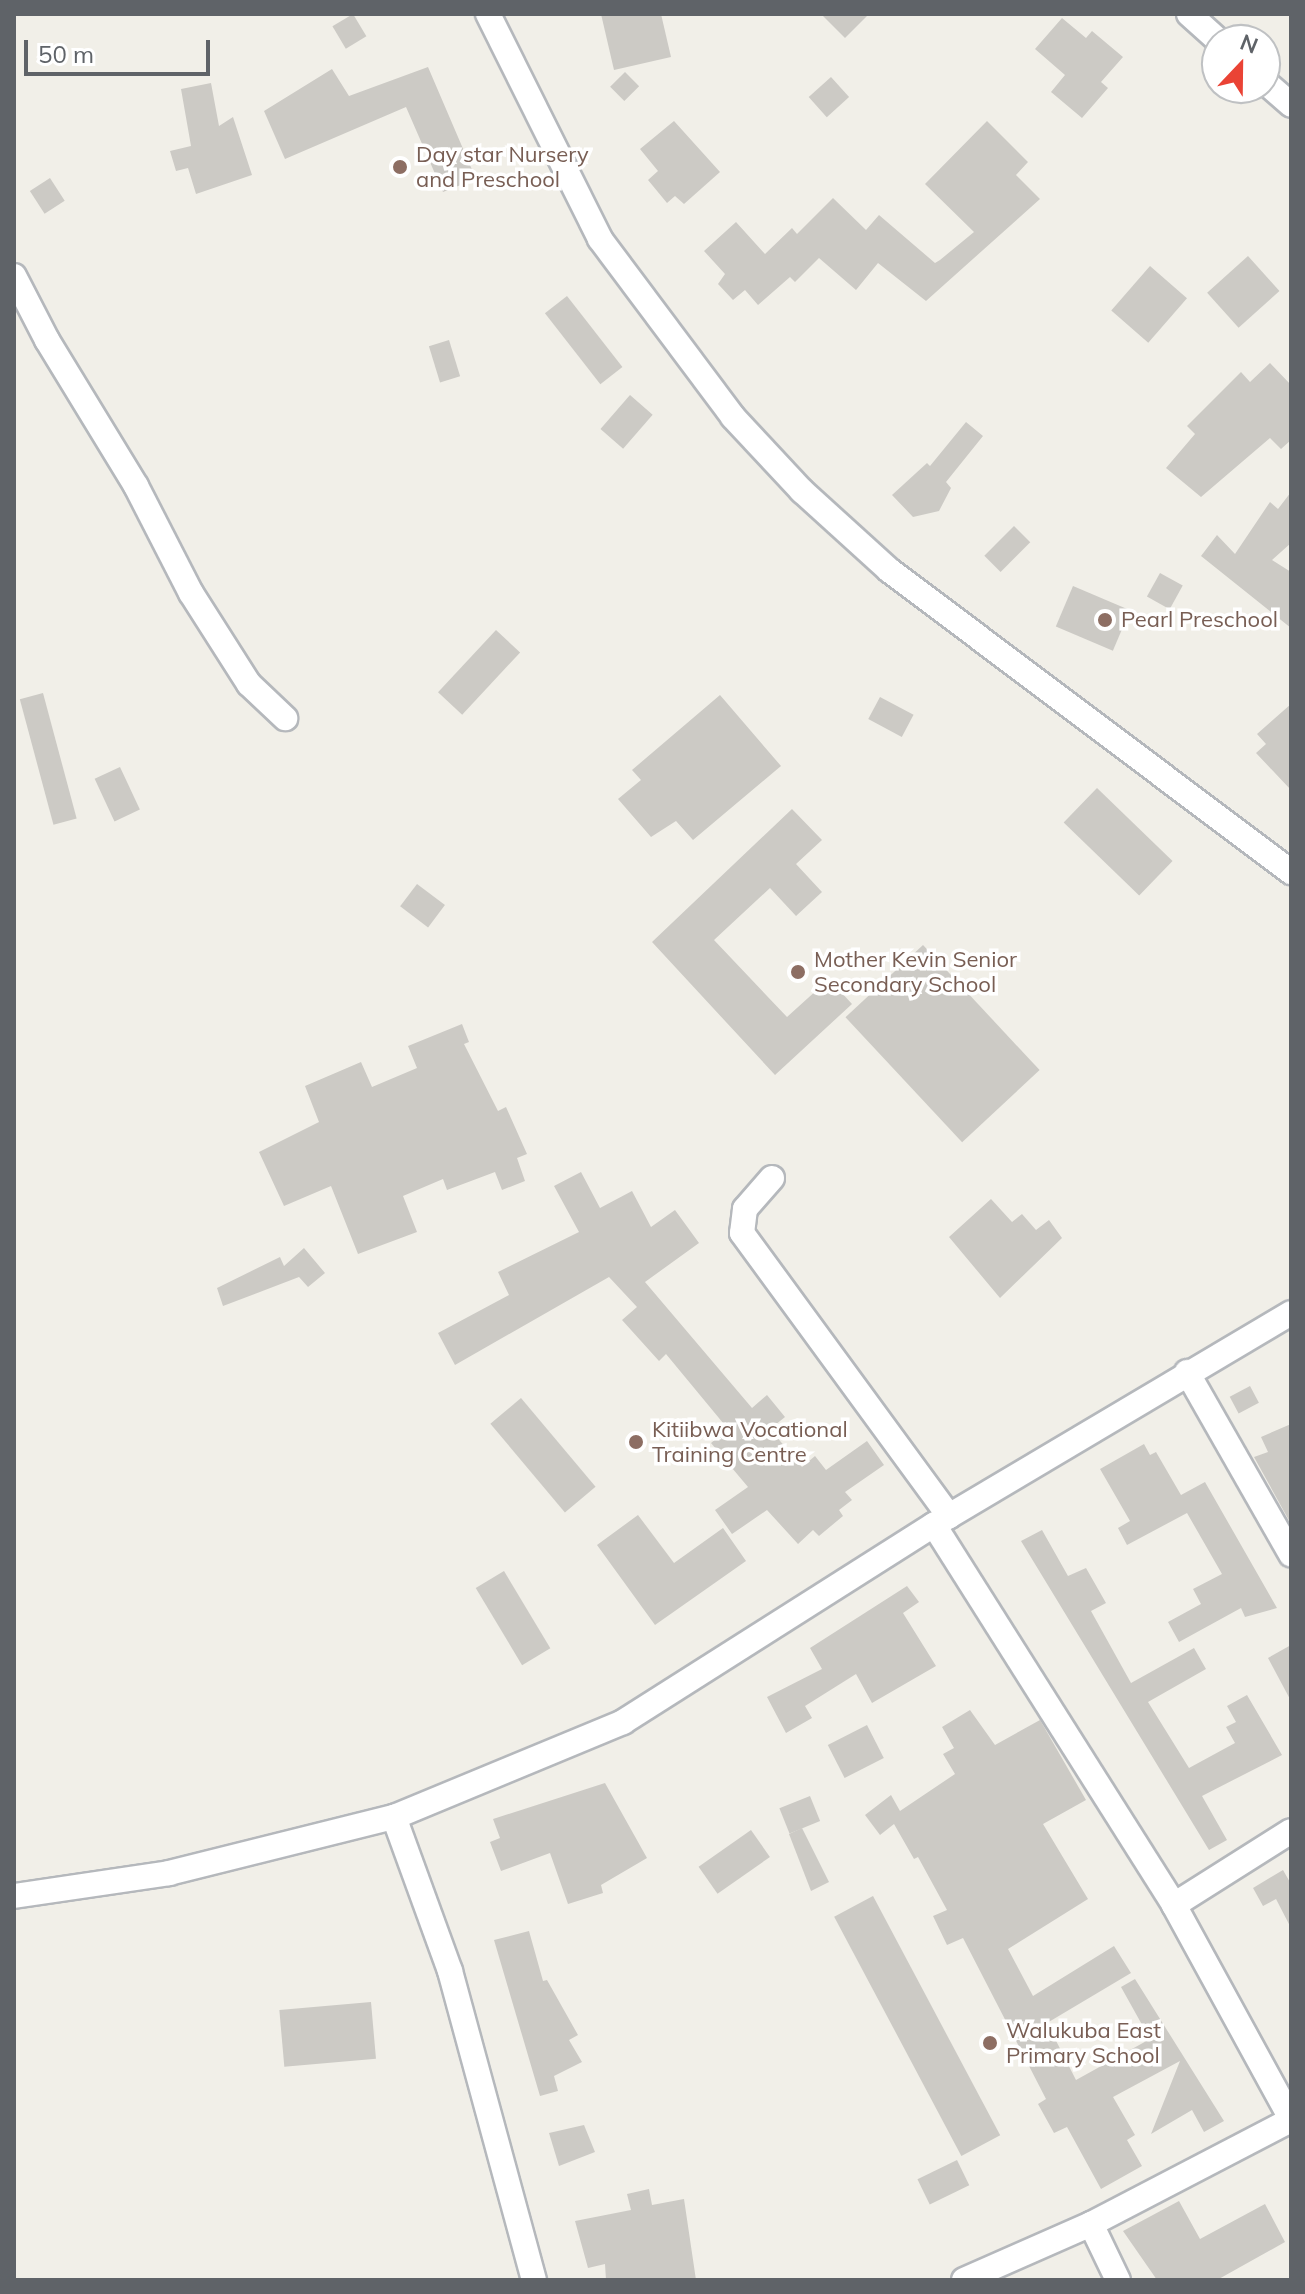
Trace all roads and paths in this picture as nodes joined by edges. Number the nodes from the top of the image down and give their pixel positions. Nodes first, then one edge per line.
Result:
1 (488, 14) edge
2 (14, 276) edge
3 (285, 718) dead end
4 (1291, 872) edge
5 (772, 1178) dead end
6 (1291, 1313) edge
7 (1187, 1372) junction
8 (942, 1520) junction
9 (1291, 1554) edge
10 (394, 1817) junction
11 (1291, 1831) edge
12 (14, 1896) edge
13 (1174, 1905) junction
14 (1291, 2120) edge
15 (1091, 2224) junction
16 (534, 2280) edge
17 (964, 2280) edge
18 (1118, 2280) edge

1 - 4 street
2 - 3 street
5 - 8 street
6 - 7 street
7 - 8 street
7 - 9 street
8 - 10 street
8 - 13 street
10 - 12 street
10 - 16 street
11 - 13 street
13 - 14 street
14 - 15 street
15 - 17 street
15 - 18 street

